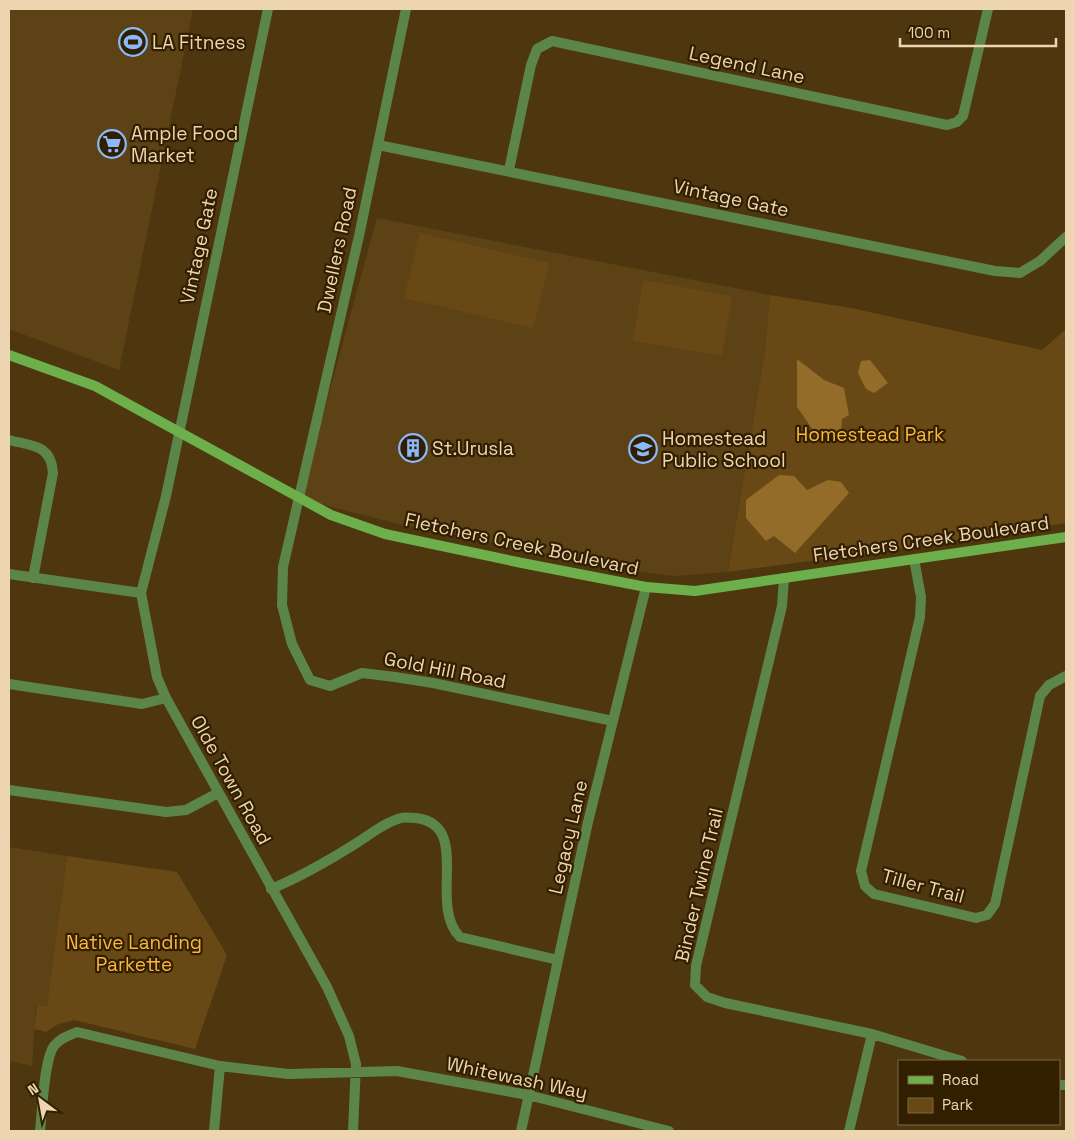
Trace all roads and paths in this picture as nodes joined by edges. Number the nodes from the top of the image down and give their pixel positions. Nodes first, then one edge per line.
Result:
1 (268, 9) edge
2 (406, 9) edge
3 (988, 9) edge
4 (378, 144) junction
5 (509, 170) junction
6 (1066, 237) edge
7 (9, 354) edge
8 (178, 431) junction
9 (9, 440) edge
10 (300, 499) junction
11 (1066, 537) edge
12 (914, 559) junction
13 (9, 574) edge
14 (33, 578) junction
15 (784, 578) junction
16 (646, 587) junction
17 (142, 593) junction
18 (1066, 676) edge
19 (9, 684) edge
20 (166, 698) junction
21 (613, 721) junction
22 (9, 790) edge
23 (218, 793) junction
24 (271, 889) junction
25 (558, 960) junction
26 (872, 1034) junction
27 (959, 1060) edge
28 (220, 1066) junction
29 (355, 1073) junction
30 (528, 1095) junction
31 (40, 1131) edge
32 (214, 1131) edge
33 (353, 1131) edge
34 (520, 1131) edge
35 (665, 1131) edge
36 (849, 1131) edge

1 - 8 street, Vintage Gate
2 - 4 street, Dwellers Road
3 - 5 street, Legend Lane
4 - 5 street, Vintage Gate
4 - 10 street, Dwellers Road
5 - 6 street, Vintage Gate
7 - 8 street, Fletchers Creek Boulevard
8 - 10 street, Fletchers Creek Boulevard
8 - 17 street, Olde Town Road
9 - 14 street
10 - 16 street, Fletchers Creek Boulevard
10 - 21 street, Gold Hill Road
11 - 12 street, Fletchers Creek Boulevard
12 - 15 street, Fletchers Creek Boulevard
12 - 18 street, Tiller Trail
13 - 14 street
14 - 17 street
15 - 16 street, Fletchers Creek Boulevard
15 - 26 street, Binder Twine Trail
16 - 21 street, Legacy Lane
17 - 20 street, Olde Town Road
19 - 20 street
20 - 23 street, Olde Town Road
21 - 25 street, Legacy Lane
22 - 23 street
23 - 24 street, Olde Town Road
24 - 25 street
24 - 29 street, Olde Town Road
25 - 30 street, Legacy Lane
26 - 27 street, Binder Twine Trail
26 - 36 street
28 - 29 street, Whitewash Way
28 - 31 street, Whitewash Way
28 - 32 street
29 - 30 street, Whitewash Way
29 - 33 street, Olde Town Road
30 - 34 street, Legacy Lane
30 - 35 street, Whitewash Way

